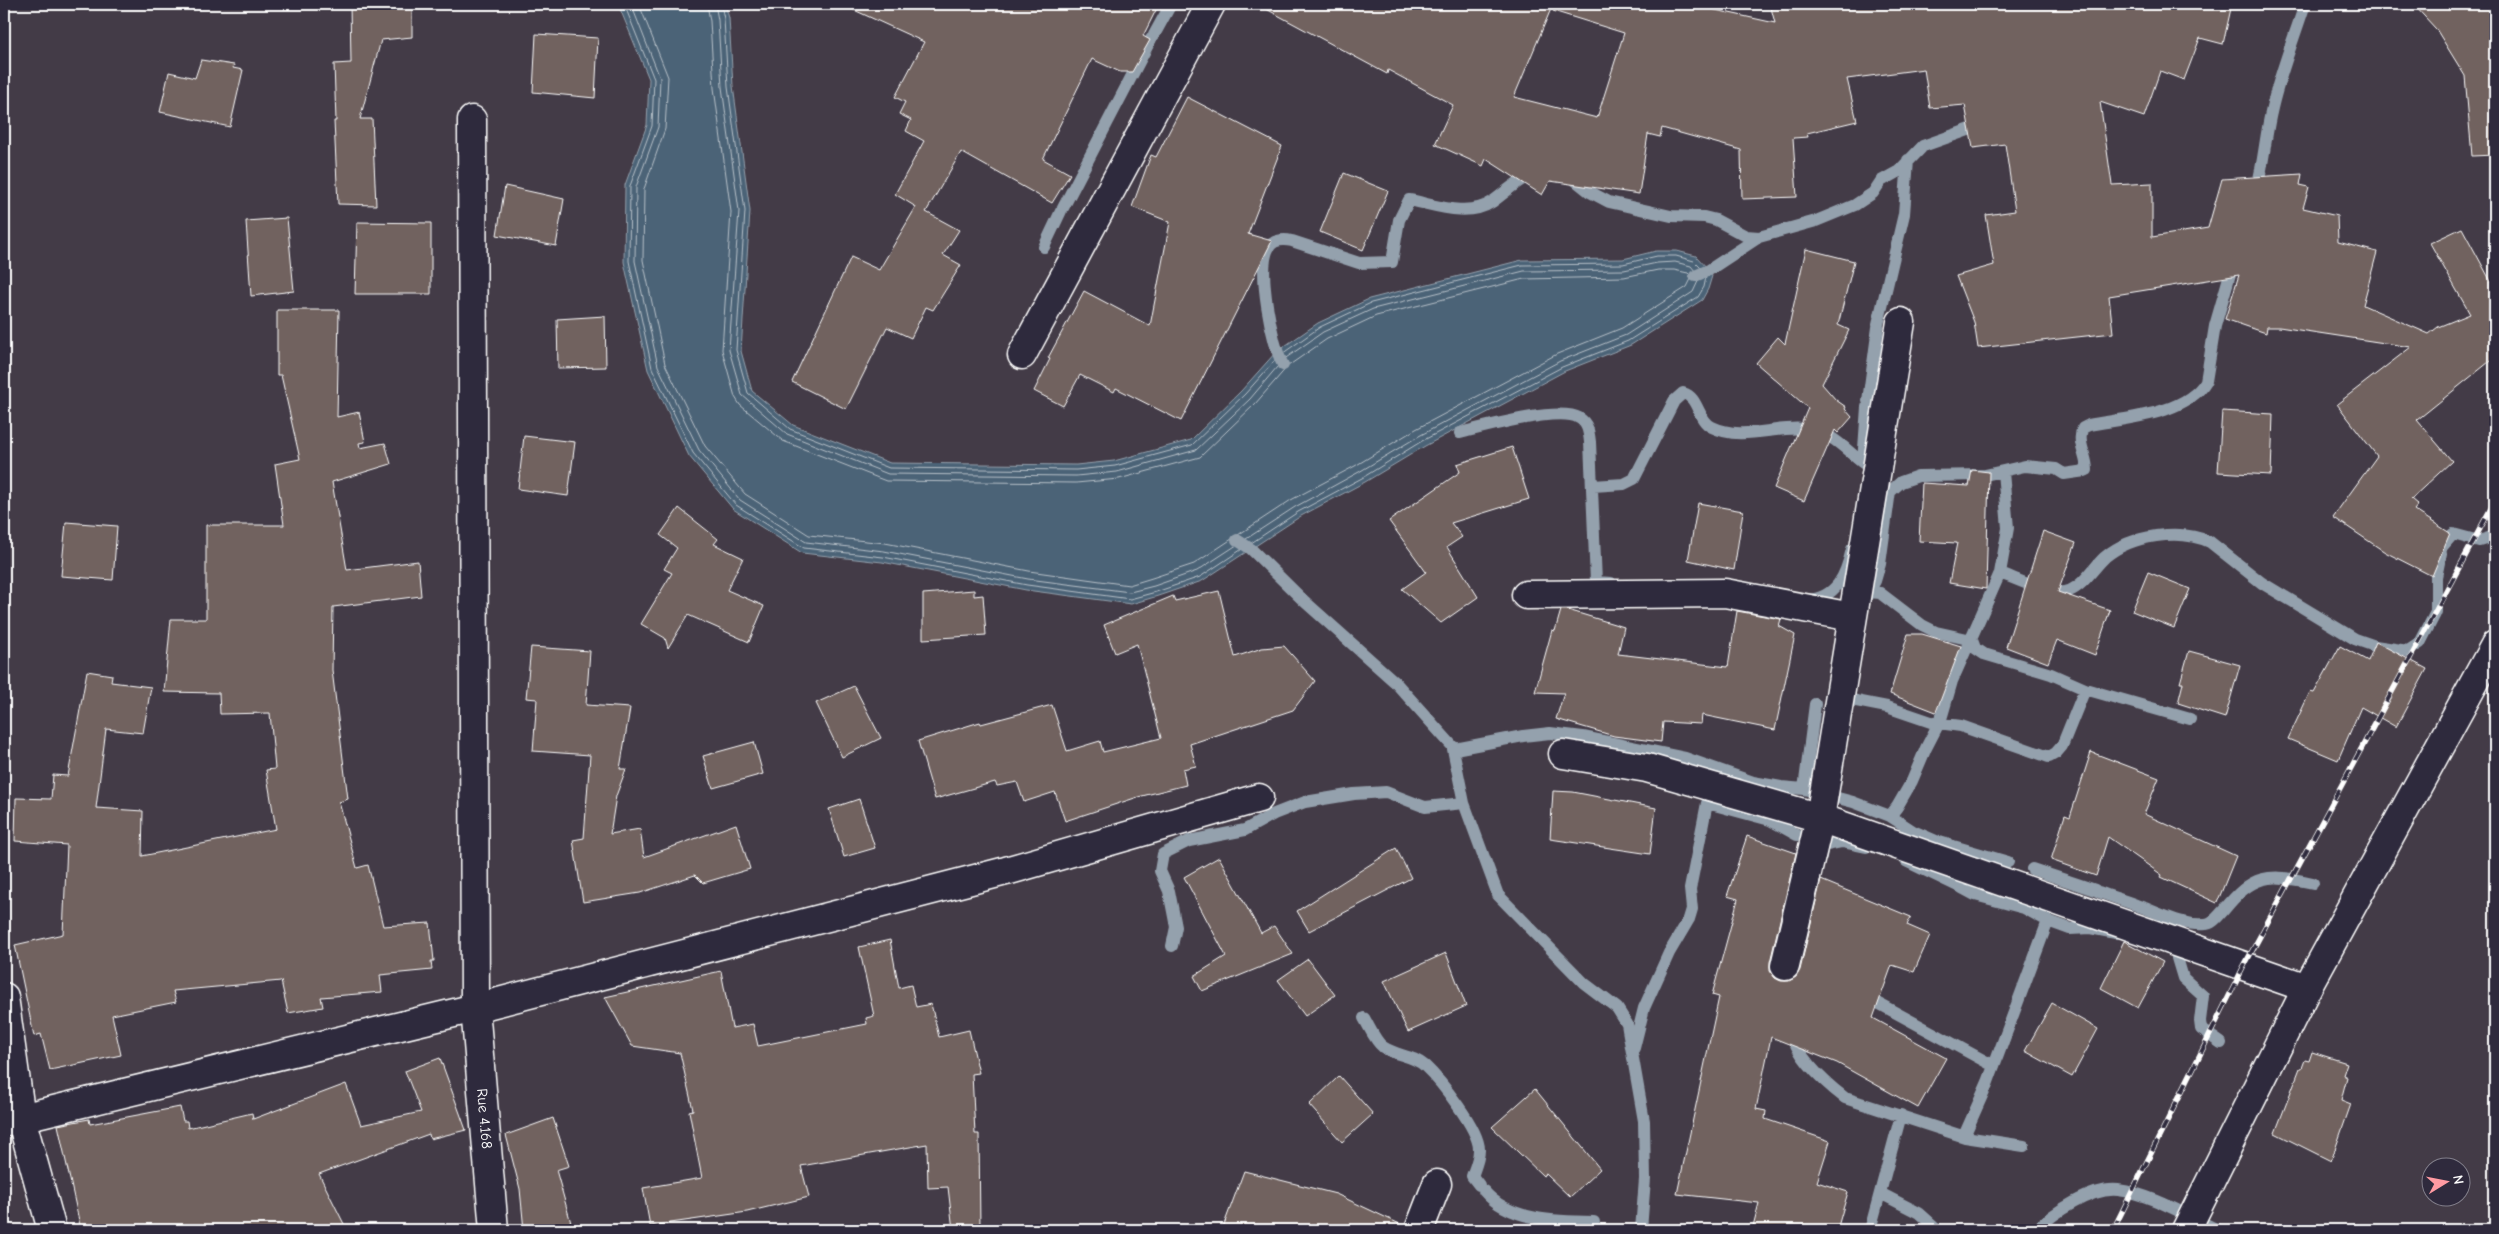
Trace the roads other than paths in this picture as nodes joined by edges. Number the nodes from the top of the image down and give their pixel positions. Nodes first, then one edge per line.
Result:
1 (1211, 4) edge
2 (472, 120) dead end
3 (1901, 322) dead end
4 (1022, 355) dead end
5 (1526, 595) dead end
6 (1852, 617) junction
7 (2492, 658) edge
8 (1563, 754) dead end
9 (1259, 798) dead end
10 (1820, 818) junction
11 (1785, 966) dead end
12 (2307, 988) junction
13 (4, 998) edge
14 (475, 1008) junction
15 (12, 1120) edge
16 (1437, 1184) dead end
17 (52, 1230) edge
18 (494, 1230) edge
19 (1418, 1230) edge
20 (2186, 1230) edge

1 - 4 street
2 - 14 street, Rue 4.168
3 - 6 street
5 - 6 street
6 - 10 street
7 - 12 street
8 - 10 street
9 - 14 street
10 - 11 street
10 - 12 street
12 - 20 street
13 - 15 street
14 - 15 street
14 - 18 street, Rue 4.168
15 - 17 street
16 - 19 street

